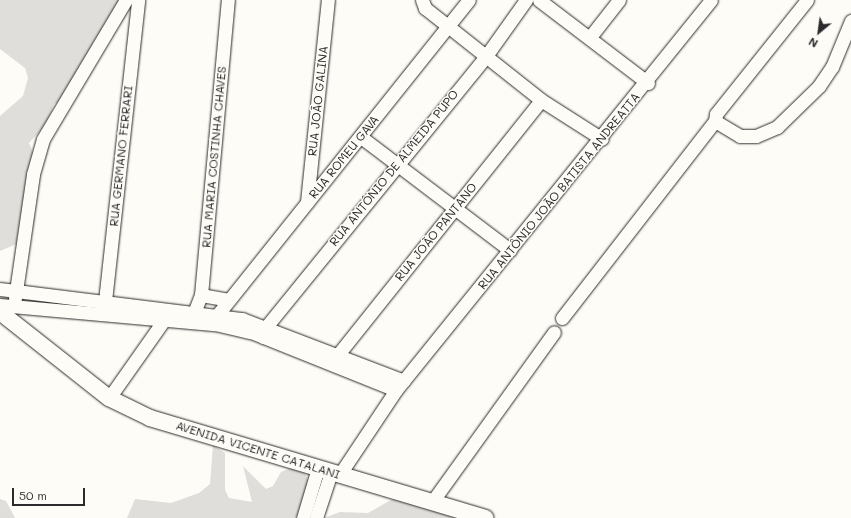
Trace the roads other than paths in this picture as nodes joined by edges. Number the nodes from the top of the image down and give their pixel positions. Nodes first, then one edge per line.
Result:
1 (126, 0) edge
2 (138, 0) edge
3 (228, 0) edge
4 (328, 0) edge
5 (422, 0) edge
6 (469, 0) edge
7 (526, 0) edge
8 (539, 0) edge
9 (619, 0) edge
10 (711, 0) edge
11 (807, 0) edge
12 (851, 21) edge
13 (449, 27) junction
14 (590, 37) junction
15 (486, 56) junction
16 (648, 83) junction
17 (541, 100) junction
18 (715, 118) junction
19 (361, 137) junction
20 (602, 139) junction
21 (397, 163) junction
22 (307, 202) junction
23 (456, 207) junction
24 (510, 250) junction
25 (0, 289) edge
26 (14, 290) junction
27 (201, 295) junction
28 (229, 300) junction
29 (0, 305) edge
30 (16, 307) junction
31 (104, 307) junction
32 (0, 312) edge
33 (194, 313) junction
34 (562, 318) dead end
35 (217, 319) junction
36 (164, 320) junction
37 (0, 326) edge
38 (264, 332) junction
39 (554, 332) dead end
40 (46, 352) junction
41 (334, 360) junction
42 (400, 386) junction
43 (109, 398) junction
44 (330, 471) junction
45 (432, 502) junction
46 (303, 518) edge
47 (316, 518) edge
48 (485, 518) edge

1 - 26 street
2 - 31 street, RUA GERMANO FERRARI
3 - 27 street, RUA MARIA COSTINHA CHAVES
4 - 22 street, RUA JOÃO GALINA
5 - 13 street
6 - 13 street, RUA ROMEU GAVA
7 - 15 street, RUA ANTÔNIO DE ALMEIDA PUPO
8 - 14 street
9 - 14 street
10 - 16 street, RUA ANTÔNIO JOÃO BATISTA ANDREATTA
11 - 18 street
12 - 18 street
13 - 15 street
13 - 19 street, RUA ROMEU GAVA
14 - 16 street
15 - 17 street
15 - 21 street, RUA ANTÔNIO DE ALMEIDA PUPO
16 - 20 street, RUA ANTÔNIO JOÃO BATISTA ANDREATTA
17 - 20 street
17 - 23 street, RUA JOÃO PANTANO
18 - 34 street
19 - 21 street
19 - 22 street, RUA ROMEU GAVA
20 - 24 street, RUA ANTÔNIO JOÃO BATISTA ANDREATTA
21 - 23 street
21 - 38 street, RUA ANTÔNIO DE ALMEIDA PUPO
22 - 28 street, RUA ROMEU GAVA
23 - 24 street
23 - 41 street, RUA JOÃO PANTANO
24 - 42 street, RUA ANTÔNIO JOÃO BATISTA ANDREATTA
25 - 26 street
26 - 30 street
26 - 31 street
27 - 28 street
27 - 33 street, RUA MARIA COSTINHA CHAVES
28 - 35 street, RUA ROMEU GAVA
29 - 30 street
30 - 31 street
31 - 33 street
31 - 36 street
32 - 40 main road, AVENIDA VICENTE CATALANI
33 - 35 street
35 - 36 street
35 - 38 street
36 - 43 street
37 - 40 main road, AVENIDA VICENTE CATALANI
38 - 41 street
39 - 45 street
40 - 43 main road, AVENIDA VICENTE CATALANI
41 - 42 street
42 - 44 street, RUA ANTÔNIO JOÃO BATISTA ANDREATTA
43 - 44 main road, AVENIDA VICENTE CATALANI
44 - 45 main road, AVENIDA VICENTE CATALANI
44 - 46 street
44 - 47 street
45 - 48 main road, AVENIDA VICENTE CATALANI

